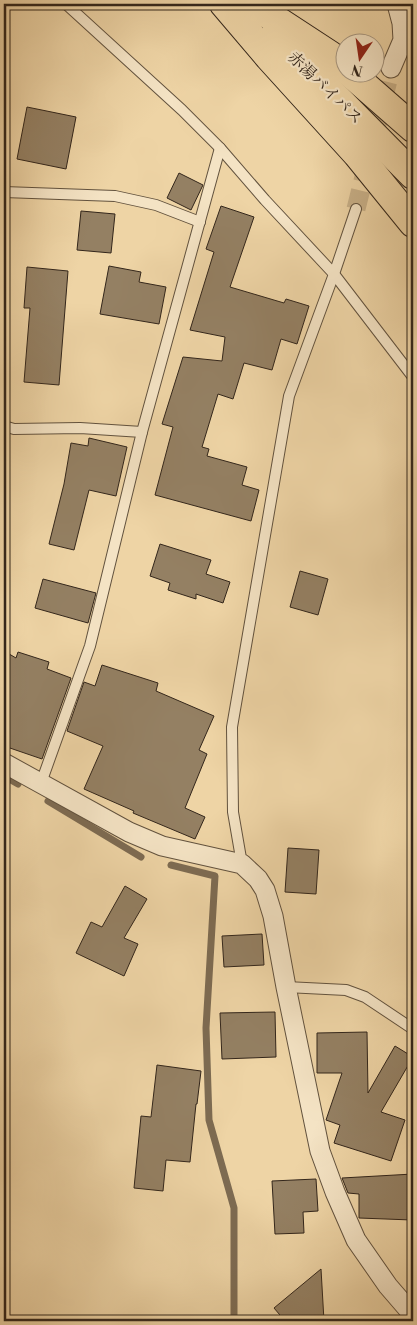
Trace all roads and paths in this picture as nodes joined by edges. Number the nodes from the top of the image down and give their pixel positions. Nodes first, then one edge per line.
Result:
1 (66, 4) edge
2 (224, 4) edge
3 (235, 4) edge
4 (252, 4) edge
5 (392, 5) edge
6 (408, 43) edge
7 (334, 59) edge
8 (391, 68) tunnel mouth
9 (361, 82) edge
10 (413, 128) edge
11 (220, 148) junction
12 (413, 175) edge
13 (4, 192) edge
14 (356, 209) tunnel mouth
15 (200, 222) junction
16 (413, 223) edge
17 (334, 274) junction
18 (413, 377) edge
19 (4, 426) edge
20 (142, 432) junction
21 (4, 763) edge
22 (41, 783) junction
23 (242, 864) junction
24 (286, 987) junction
25 (413, 1029) edge
26 (413, 1315) edge

1 - 11 lane
2 - 16 highway
3 - 12 highway, 赤湯バイパス
4 - 7 highway
5 - 6 street
6 - 8 street
9 - 10 highway
11 - 15 lane
11 - 17 lane
13 - 15 lane
14 - 17 lane
15 - 20 lane
17 - 18 lane
17 - 23 lane
19 - 20 lane
20 - 22 lane
21 - 22 street
22 - 23 street
23 - 24 street
24 - 25 lane
24 - 26 street

